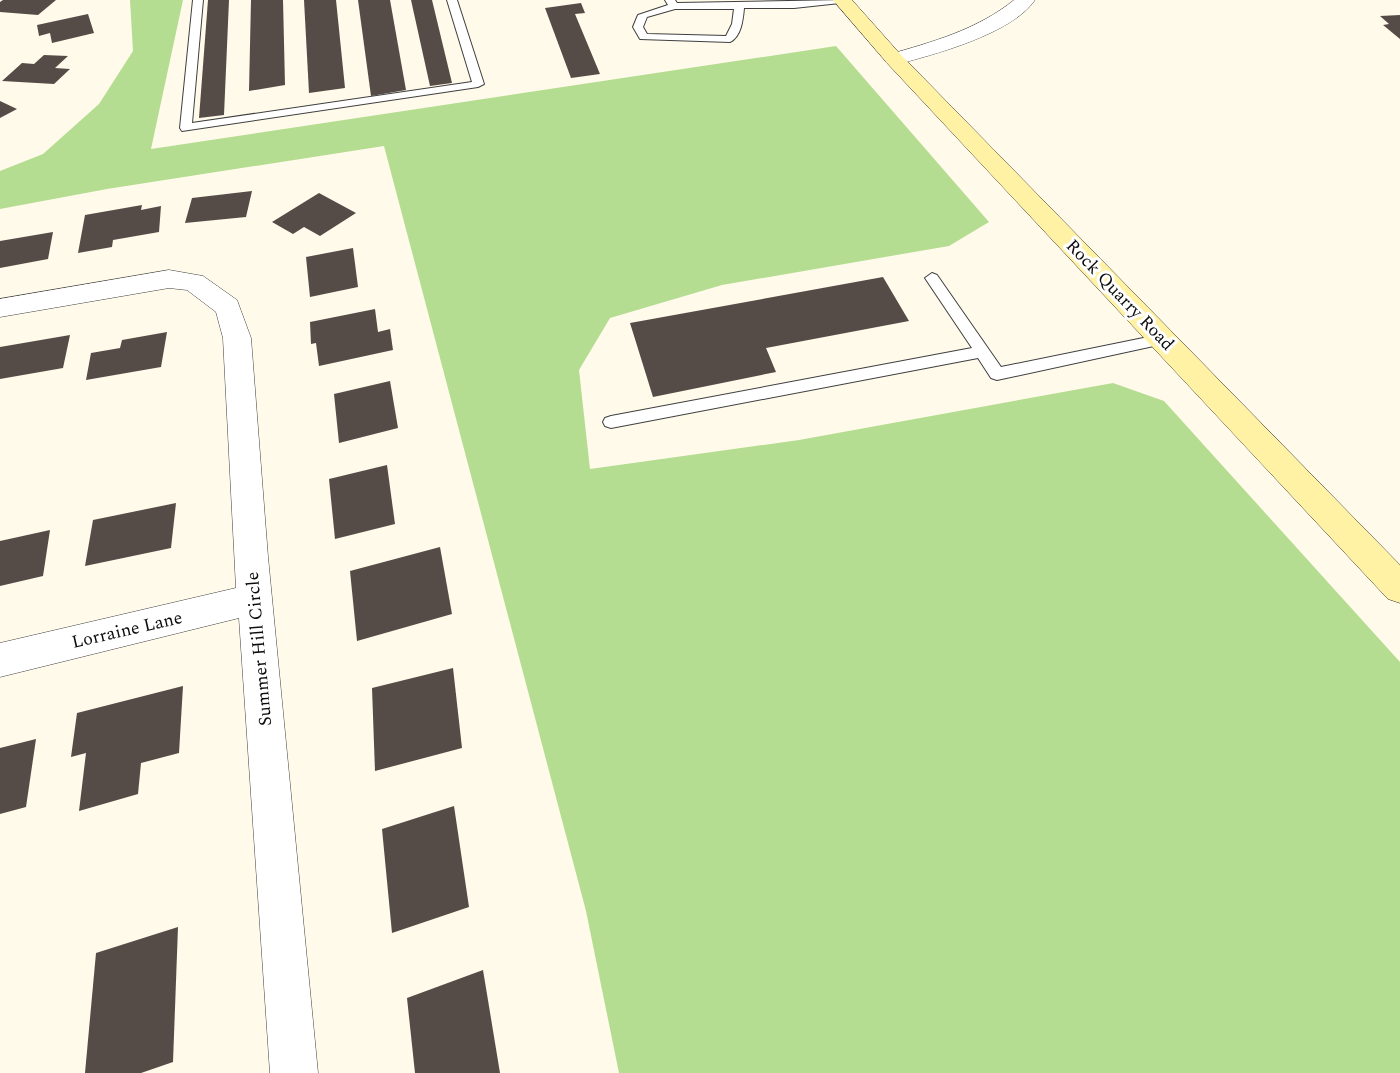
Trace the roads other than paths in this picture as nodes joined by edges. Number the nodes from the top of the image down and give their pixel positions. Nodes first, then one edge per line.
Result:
1 (198, 0) edge
2 (452, 0) edge
3 (841, 0) edge
4 (1026, 0) edge
5 (672, 3) edge
6 (739, 6) junction
7 (894, 58) junction
8 (932, 278) dead end
9 (0, 308) edge
10 (1163, 339) junction
11 (982, 352) junction
12 (611, 422) dead end
13 (1400, 588) edge
14 (255, 599) junction
15 (0, 660) edge
16 (294, 1073) edge

1 - 2 lane
3 - 6 lane
3 - 7 street, Rock Quarry Road
4 - 7 street
5 - 6 lane
5 - 6 lane
7 - 10 street, Rock Quarry Road
8 - 11 lane
9 - 14 street, Summer Hill Circle
10 - 11 lane
10 - 13 street, Rock Quarry Road
11 - 12 lane
14 - 15 street, Lorraine Lane
14 - 16 street, Summer Hill Circle

